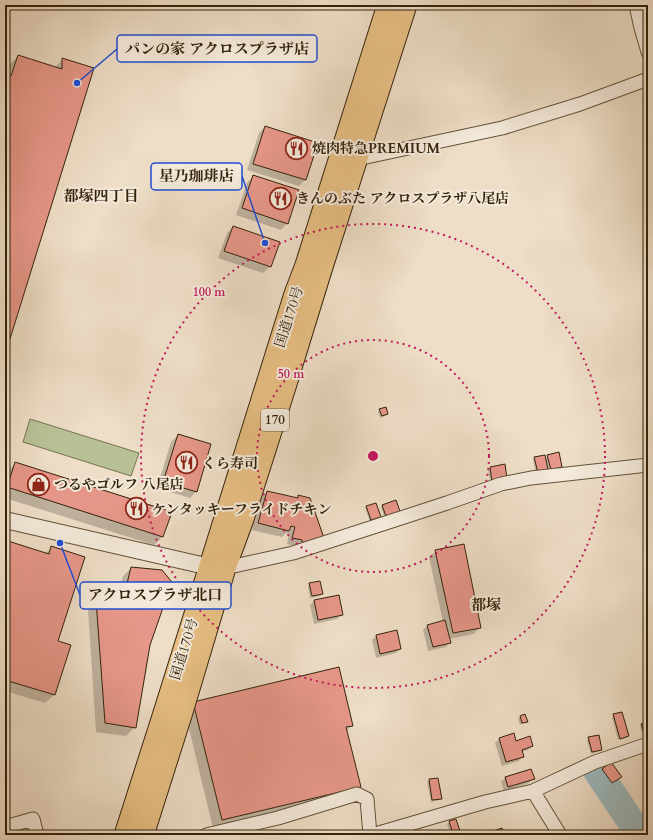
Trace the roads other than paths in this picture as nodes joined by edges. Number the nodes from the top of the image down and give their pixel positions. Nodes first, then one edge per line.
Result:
1 (388, 5) edge
2 (406, 5) edge
3 (636, 5) edge
4 (648, 52) edge
5 (648, 78) edge
6 (357, 159) junction
7 (648, 465) edge
8 (5, 520) edge
9 (218, 568) junction
10 (648, 744) edge
11 (533, 791) junction
12 (5, 827) edge
13 (37, 835) edge
14 (125, 835) edge
15 (143, 835) edge
16 (206, 835) edge
17 (371, 835) edge
18 (560, 835) edge

1 - 9 highway, 国道170号 / 170
2 - 6 highway, 国道170号 / 170
3 - 4 street
5 - 6 street
6 - 9 highway, 国道170号 / 170
7 - 9 street
8 - 9 street
9 - 14 highway, 国道170号 / 170
9 - 15 highway, 国道170号 / 170
10 - 11 street
11 - 17 street
11 - 18 street
12 - 13 street
16 - 17 street

